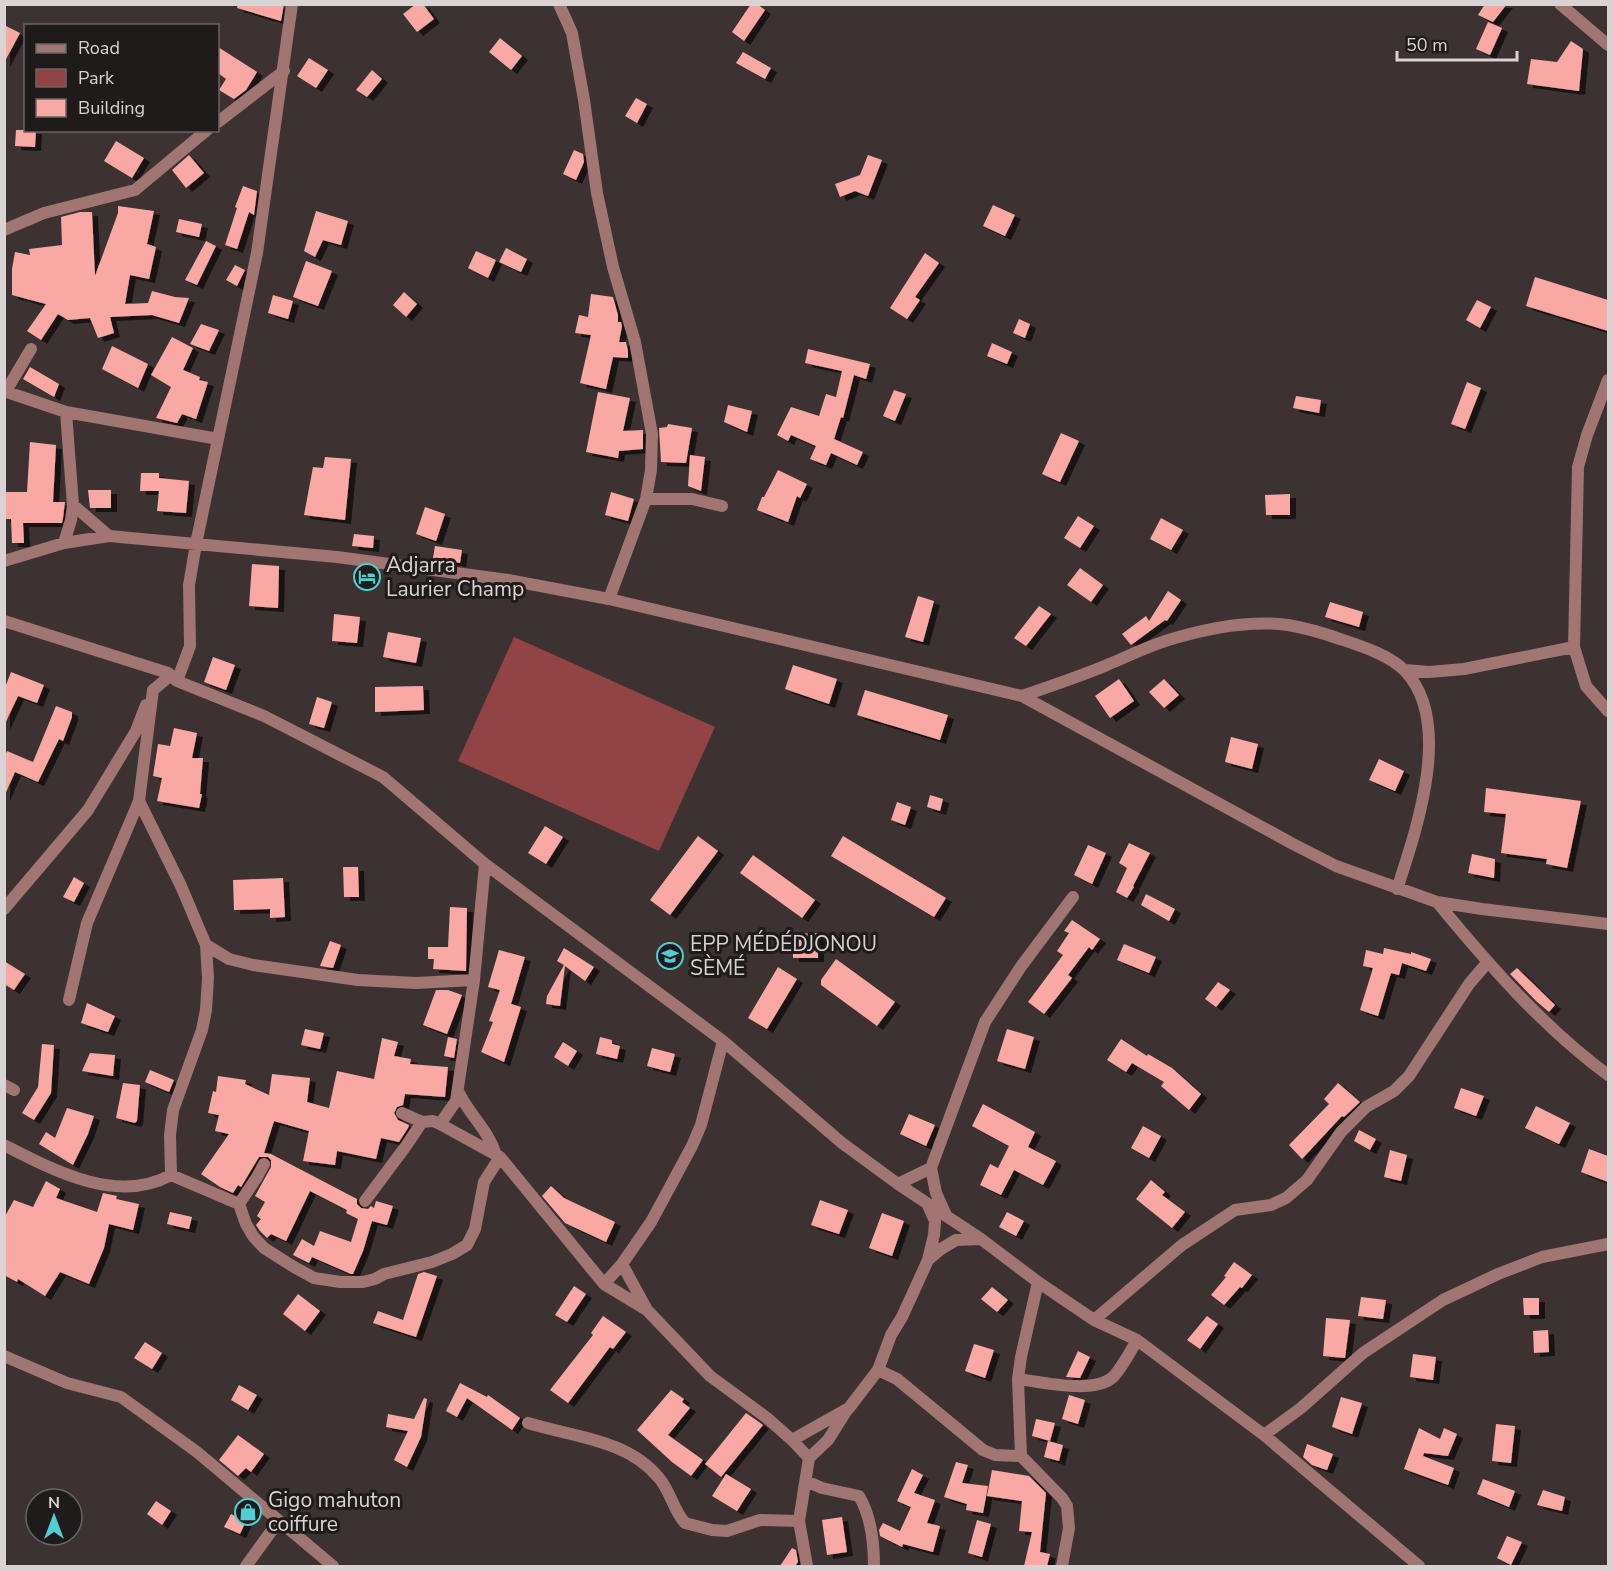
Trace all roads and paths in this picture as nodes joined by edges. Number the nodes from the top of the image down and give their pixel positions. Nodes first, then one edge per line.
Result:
1 (292, 4) edge
2 (559, 4) edge
3 (1560, 4) edge
4 (1608, 45) edge
5 (284, 71) junction
6 (219, 121) edge
7 (205, 132) edge
8 (4, 230) edge
9 (31, 349) dead end
10 (1608, 380) edge
11 (5, 391) edge
12 (66, 412) junction
13 (218, 439) junction
14 (646, 499) junction
15 (73, 505) junction
16 (722, 506) dead end
17 (109, 536) junction
18 (64, 543) junction
19 (196, 544) junction
20 (4, 561) edge
21 (609, 599) junction
22 (4, 621) edge
23 (1574, 647) junction
24 (1405, 670) junction
25 (174, 678) junction
26 (153, 690) junction
27 (1022, 696) junction
28 (1608, 711) edge
29 (139, 801) junction
30 (485, 864) junction
31 (1397, 889) junction
32 (1073, 897) dead end
33 (1437, 902) junction
34 (4, 909) edge
35 (1608, 924) edge
36 (206, 945) junction
37 (1487, 963) junction
38 (474, 980) junction
39 (69, 1000) dead end
40 (723, 1041) junction
41 (1608, 1075) edge
42 (458, 1090) junction
43 (402, 1113) dead end
44 (422, 1122) junction
45 (440, 1124) junction
46 (4, 1145) edge
47 (498, 1156) junction
48 (264, 1164) dead end
49 (931, 1168) junction
50 (171, 1174) junction
51 (898, 1184) junction
52 (365, 1201) dead end
53 (927, 1203) junction
54 (239, 1204) junction
55 (947, 1216) junction
56 (981, 1239) junction
57 (1608, 1244) edge
58 (928, 1260) junction
59 (622, 1264) junction
60 (1038, 1281) junction
61 (604, 1284) junction
62 (647, 1310) junction
63 (1094, 1320) junction
64 (1137, 1340) junction
65 (4, 1356) edge
66 (878, 1370) junction
67 (1018, 1379) junction
68 (849, 1408) junction
69 (528, 1423) dead end
70 (1264, 1435) junction
71 (792, 1440) junction
72 (1021, 1456) junction
73 (809, 1458) junction
74 (806, 1481) junction
75 (799, 1521) junction
76 (278, 1522) junction
77 (246, 1566) edge
78 (333, 1566) edge
79 (807, 1566) edge
80 (874, 1566) edge
81 (1062, 1566) edge
82 (1419, 1566) edge

1 - 5 street
2 - 14 street
3 - 4 street
5 - 6 street
5 - 13 street
7 - 8 street
9 - 11 street
10 - 23 street
11 - 12 street
12 - 13 street
12 - 15 street
13 - 19 street
14 - 16 street
14 - 21 street
15 - 17 street
15 - 18 street
17 - 18 street
17 - 19 street
18 - 20 street
19 - 21 street
19 - 25 street
21 - 27 street
22 - 25 street
23 - 24 street
23 - 28 street
24 - 27 street
24 - 31 street
25 - 26 street
25 - 30 street
26 - 29 street
26 - 34 street
27 - 31 street
29 - 36 street
29 - 39 street
30 - 38 street
30 - 40 street
31 - 33 street
32 - 49 street
33 - 35 street
33 - 37 street
36 - 38 street
36 - 50 street
37 - 41 street
37 - 63 street
38 - 42 street
40 - 51 street
40 - 59 street
42 - 45 street
42 - 47 street
43 - 44 street
44 - 45 street
44 - 52 street
45 - 47 street
46 - 50 street
47 - 54 street
47 - 61 street
48 - 54 street
49 - 51 street
49 - 55 street
50 - 54 street
51 - 53 street
53 - 55 street
53 - 58 street
55 - 56 street
56 - 58 street
56 - 60 street
57 - 70 street
58 - 66 street
59 - 61 street
59 - 62 street
60 - 63 street
60 - 67 street
61 - 62 street
62 - 71 street
63 - 64 street
64 - 67 street
64 - 70 street
65 - 76 street
66 - 68 street
66 - 72 street
67 - 72 street
68 - 71 street
68 - 73 street
69 - 75 street
70 - 82 street
71 - 73 street
72 - 81 street
73 - 74 street
74 - 75 street
74 - 80 street
75 - 79 street
76 - 77 street
76 - 78 street

